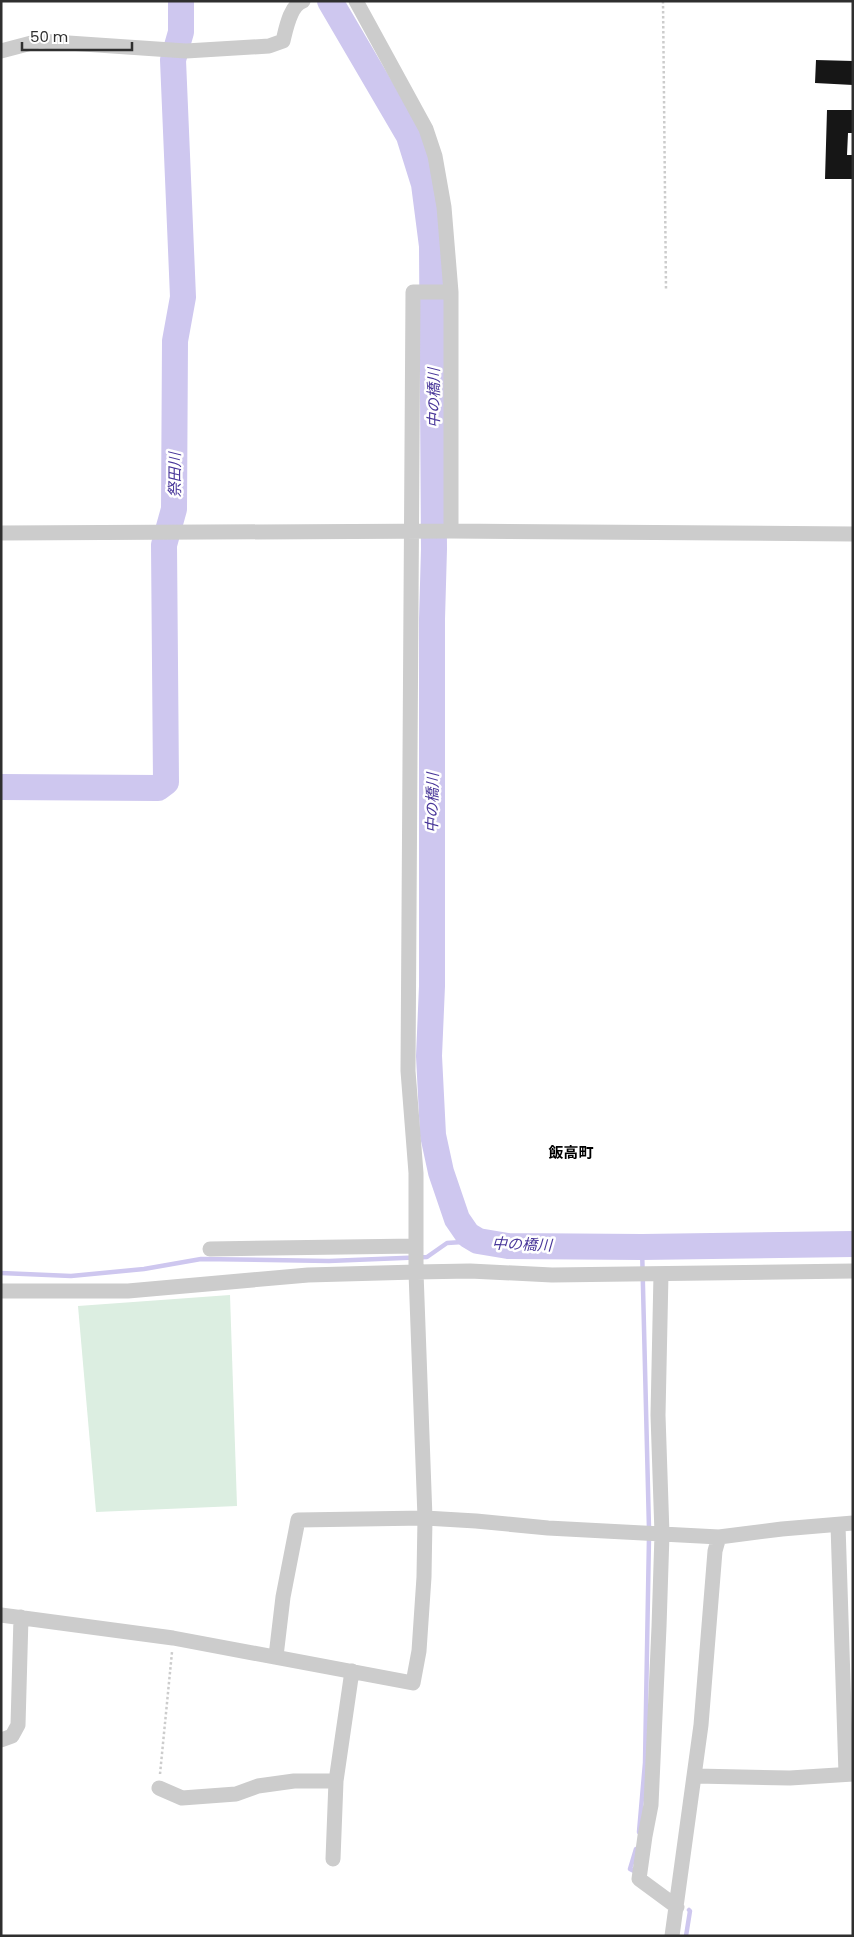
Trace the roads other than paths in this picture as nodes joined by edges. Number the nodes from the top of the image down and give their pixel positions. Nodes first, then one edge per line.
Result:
1 (304, 1) edge
2 (356, 1) edge
3 (1, 51) edge
4 (449, 292) junction
5 (414, 531) junction
6 (449, 531) junction
7 (1, 533) edge
8 (853, 534) edge
9 (210, 1249) dead end
10 (416, 1258) junction
11 (308, 1262) junction
12 (853, 1271) edge
13 (657, 1274) junction
14 (1, 1291) edge
15 (424, 1518) junction
16 (845, 1524) edge
17 (654, 1534) junction
18 (719, 1537) junction
19 (1, 1616) edge
20 (21, 1617) junction
21 (276, 1656) junction
22 (352, 1671) junction
23 (1, 1740) edge
24 (849, 1774) edge
25 (696, 1776) junction
26 (336, 1782) junction
27 (159, 1788) road end
28 (333, 1859) dead end
29 (677, 1906) junction
30 (672, 1936) edge

1 - 3 street
2 - 4 street
4 - 5 street
4 - 6 street
5 - 6 street
5 - 7 street
5 - 10 street
6 - 8 street
9 - 11 street
10 - 11 street
10 - 11 street
10 - 13 street
10 - 15 street
11 - 14 street
12 - 13 street
13 - 17 street
15 - 17 street
15 - 21 street
15 - 22 street
16 - 18 street
16 - 24 street
17 - 18 street
17 - 29 street
18 - 25 street
19 - 20 street
20 - 21 street
20 - 23 street
21 - 22 street
22 - 26 street
24 - 25 street
25 - 29 street
26 - 27 street
26 - 28 street
29 - 30 street

